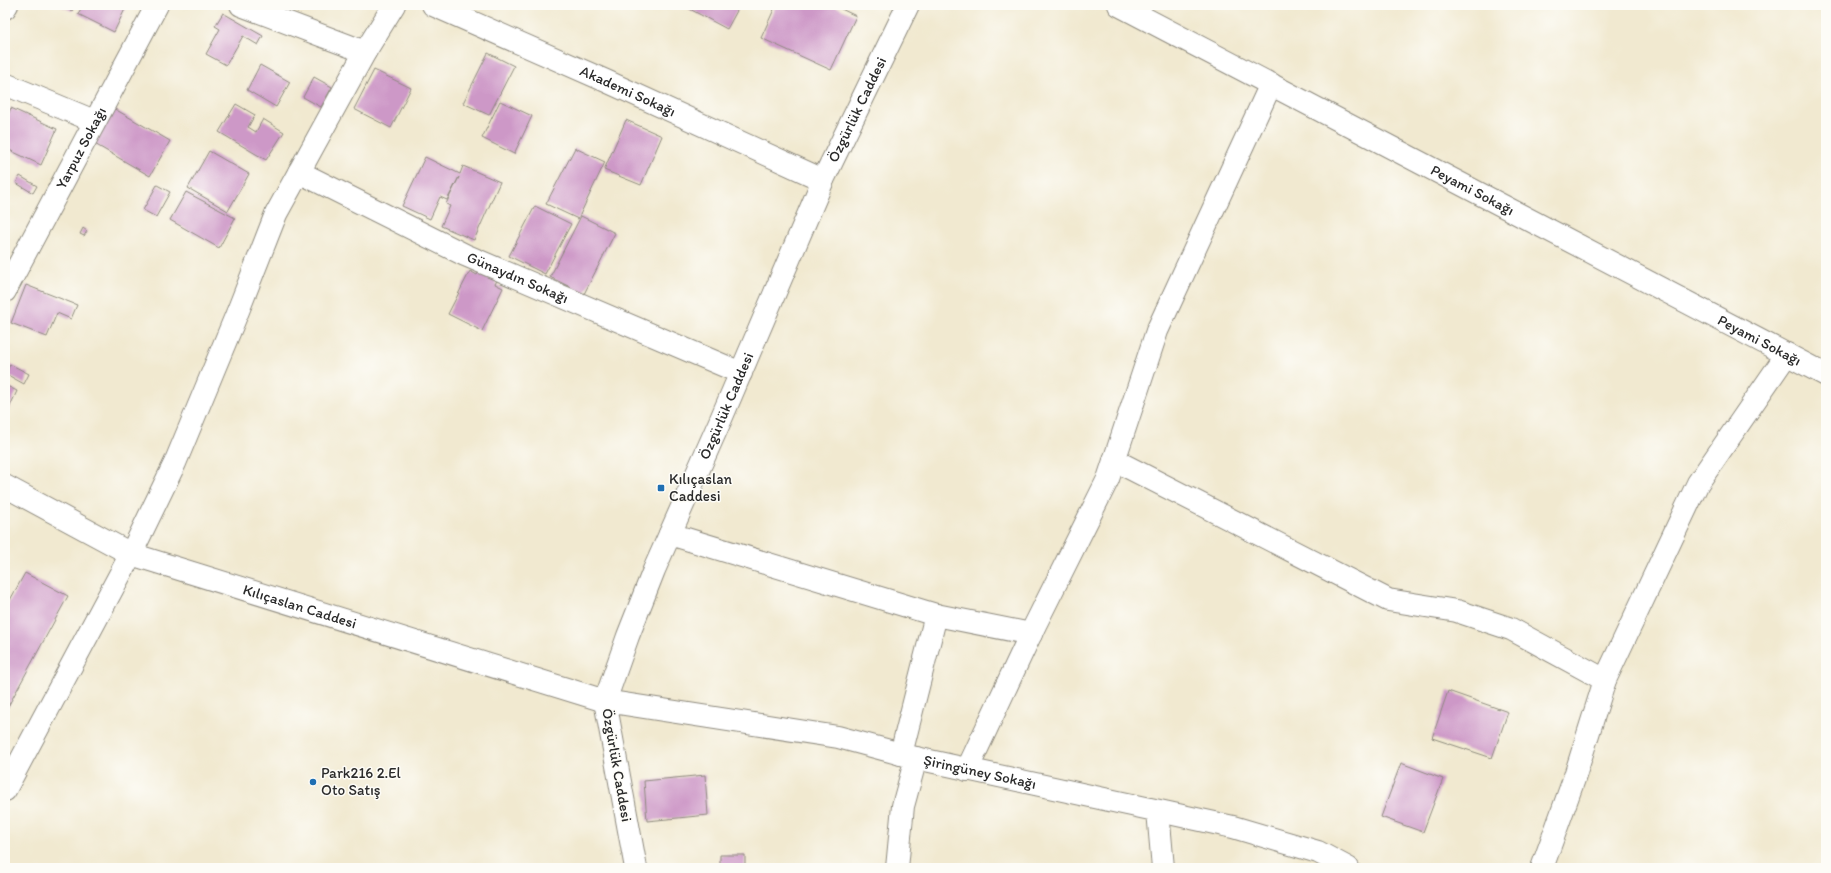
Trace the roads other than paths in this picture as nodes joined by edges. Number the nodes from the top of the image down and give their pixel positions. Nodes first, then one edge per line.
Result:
1 (6, 5) edge
2 (157, 5) edge
3 (241, 5) edge
4 (394, 5) edge
5 (432, 5) edge
6 (908, 5) edge
7 (1119, 5) edge
8 (5, 8) edge
9 (365, 52) junction
10 (5, 84) edge
11 (1271, 84) junction
12 (94, 120) junction
13 (299, 172) junction
14 (823, 180) junction
15 (5, 291) edge
16 (1787, 354) junction
17 (741, 373) junction
18 (1826, 375) edge
19 (1114, 460) junction
20 (5, 486) edge
21 (670, 534) junction
22 (131, 554) junction
23 (936, 615) junction
24 (1031, 634) junction
25 (1605, 680) junction
26 (606, 701) junction
27 (908, 756) junction
28 (967, 770) junction
29 (5, 790) edge
30 (1158, 811) junction
31 (636, 868) edge
32 (897, 868) edge
33 (1163, 868) edge
34 (1348, 868) edge
35 (1542, 868) edge

1 - 8 street
2 - 12 street, Yarpuz Sokağı
3 - 9 street
4 - 9 street
5 - 14 street, Akademi Sokağı
6 - 14 street, Özgürlük Caddesi
7 - 11 street, Peyami Sokağı
9 - 13 street
10 - 12 street
11 - 16 street, Peyami Sokağı
11 - 19 street
12 - 15 street, Yarpuz Sokağı
13 - 17 street, Günaydın Sokağı
13 - 22 street
14 - 17 street, Özgürlük Caddesi
16 - 18 street, Peyami Sokağı
16 - 25 street
17 - 21 street, Özgürlük Caddesi
19 - 24 street
19 - 25 street
20 - 22 street, Kılıçaslan Caddesi
21 - 23 street
21 - 26 street, Özgürlük Caddesi
22 - 26 street, Kılıçaslan Caddesi
22 - 29 street
23 - 24 street
23 - 27 street
24 - 28 street
25 - 35 street
26 - 27 street, Şiringüney Sokağı
26 - 31 street, Özgürlük Caddesi
27 - 28 street, Şiringüney Sokağı
27 - 32 street
28 - 30 street, Şiringüney Sokağı
30 - 33 street
30 - 34 street, Şiringüney Sokağı

